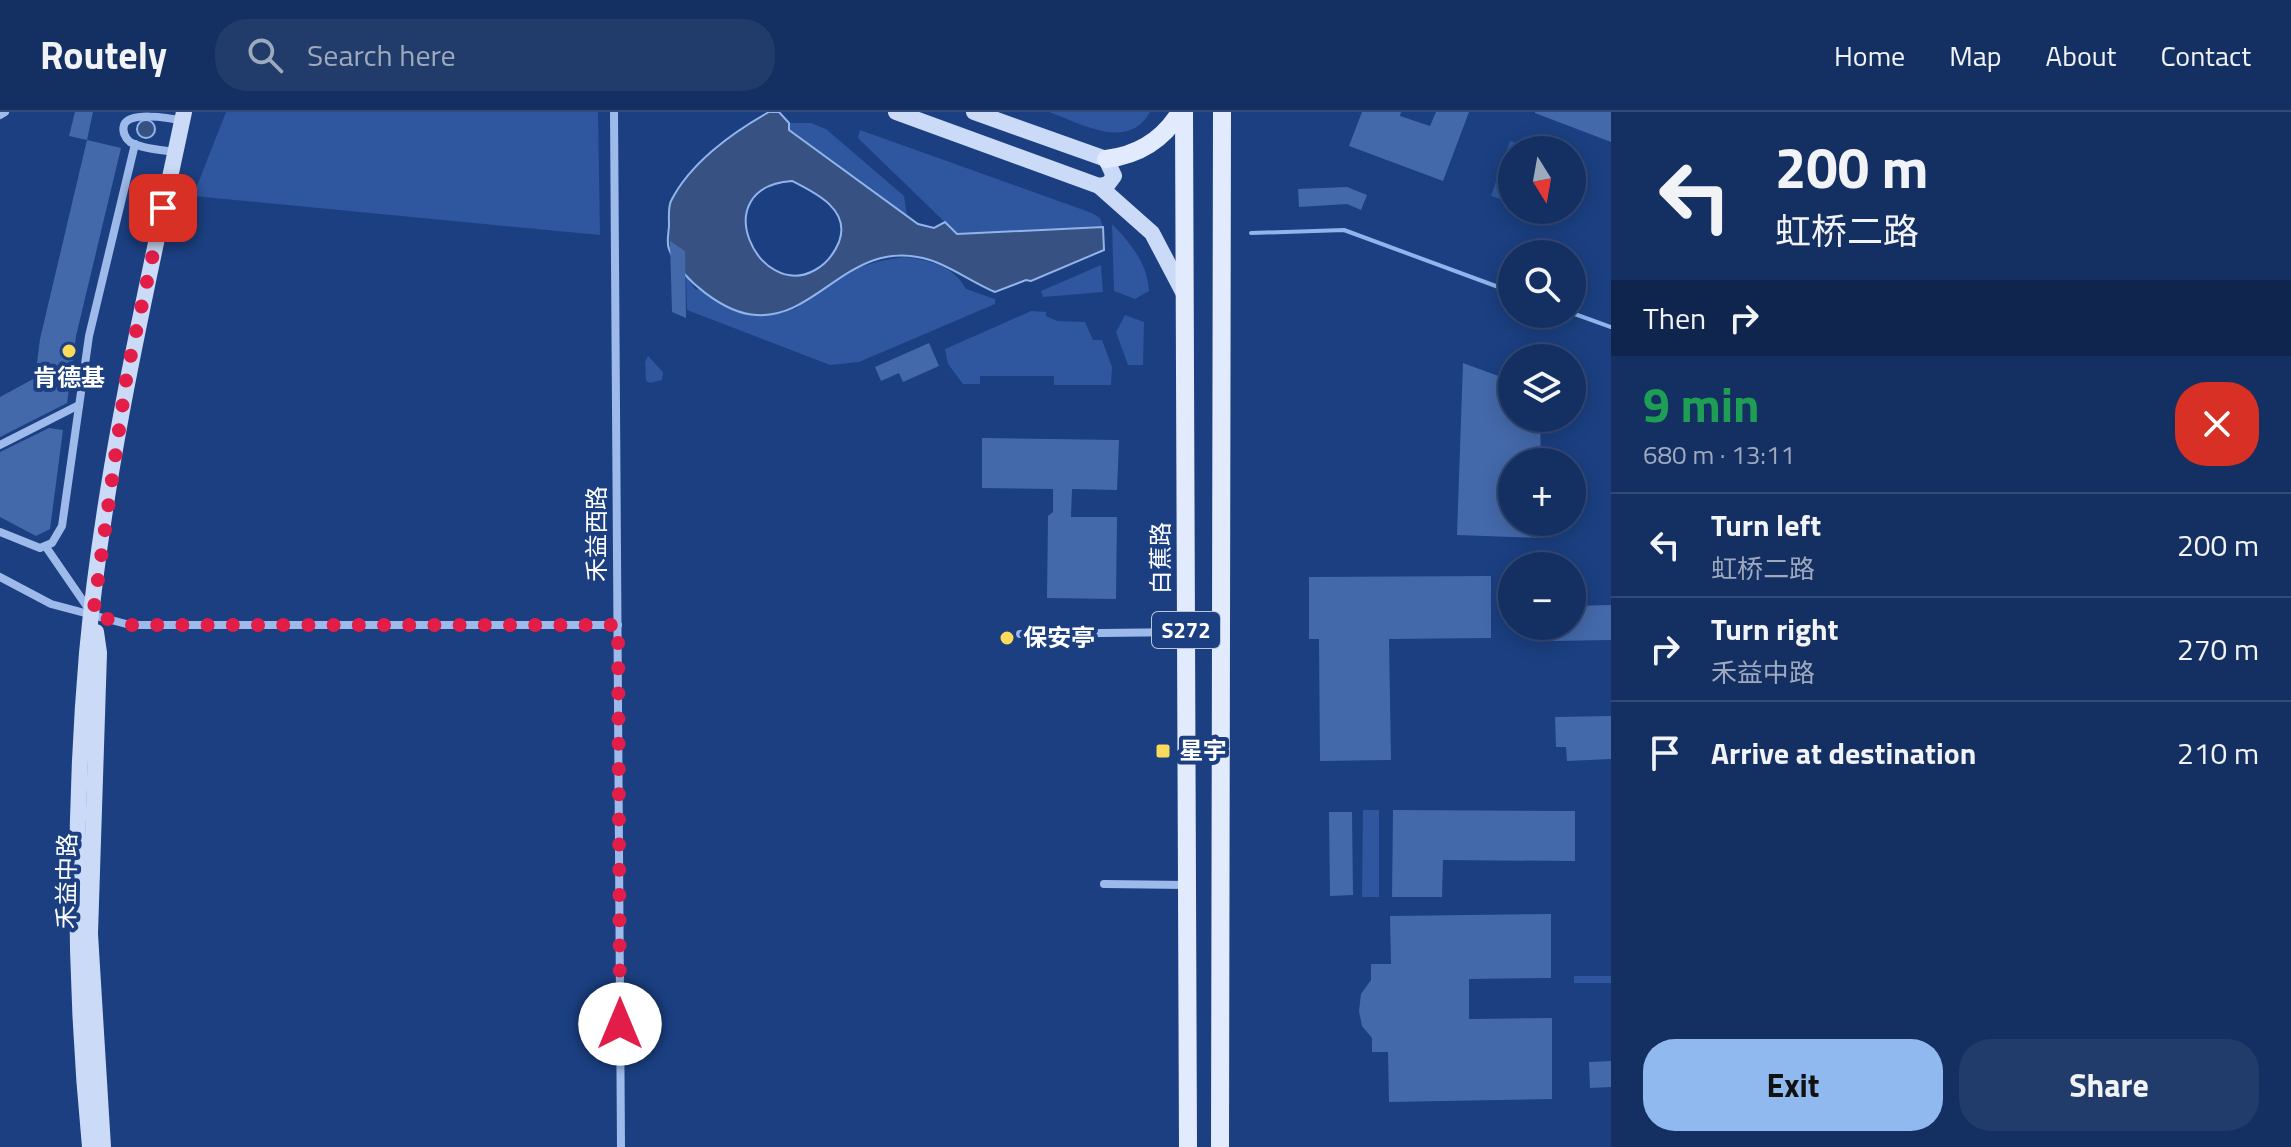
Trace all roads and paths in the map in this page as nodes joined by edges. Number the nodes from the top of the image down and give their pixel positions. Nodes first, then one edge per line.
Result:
1 (143, 112) edge
2 (614, 112) edge
3 (896, 112) edge
4 (974, 112) edge
5 (1182, 112) edge
6 (1222, 112) edge
7 (184, 116) edge
8 (135, 144) junction
9 (175, 153) junction
10 (1106, 159) junction
11 (1099, 186) junction
12 (1184, 296) junction
13 (79, 405) junction
14 (0, 445) edge
15 (0, 532) edge
16 (46, 547) junction
17 (0, 577) edge
18 (93, 615) junction
19 (618, 625) junction
20 (1186, 632) junction
21 (1020, 634) dead end
22 (1104, 884) dead end
23 (1187, 885) junction
24 (90, 1147) edge
25 (103, 1147) edge
26 (621, 1147) edge
27 (1188, 1147) edge
28 (1220, 1147) edge

1 - 7 street
1 - 8 street
2 - 19 street, 禾益西路
3 - 11 street
4 - 10 street
5 - 10 main road
5 - 12 main road, 白蕉路 / S272
6 - 28 main road, S272
7 - 9 street, 禾益中路
8 - 9 street
8 - 13 street
9 - 18 street, 禾益中路
10 - 11 street
11 - 12 street
12 - 20 main road, 白蕉路 / S272
13 - 14 street
13 - 16 street
15 - 16 street
16 - 18 street
17 - 18 street
18 - 19 street
18 - 24 street, 禾益中路
18 - 25 street, 禾益中路
19 - 26 street, 禾益西路
20 - 21 street
20 - 23 main road, 白蕉路 / S272
22 - 23 street
23 - 27 main road, 白蕉路 / S272

